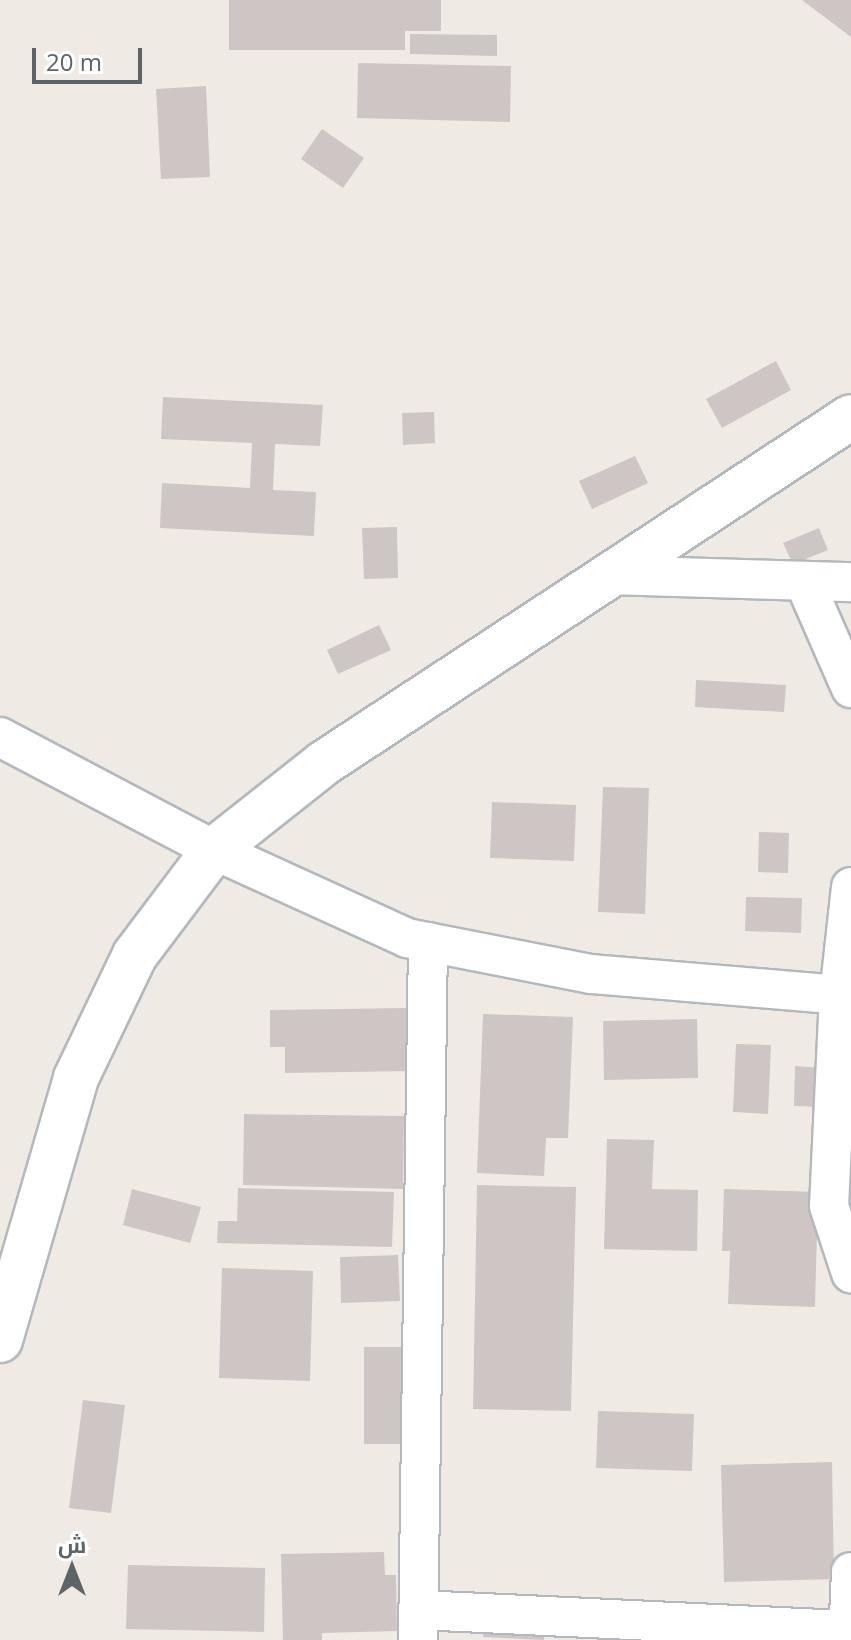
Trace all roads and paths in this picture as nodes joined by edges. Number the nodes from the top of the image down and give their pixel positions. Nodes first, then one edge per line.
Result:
1 (851, 417) edge
2 (610, 575) junction
3 (804, 581) junction
4 (851, 582) edge
5 (851, 688) edge
6 (0, 737) edge
7 (214, 850) junction
8 (851, 887) edge
9 (428, 942) junction
10 (845, 995) edge
11 (851, 1273) edge
12 (0, 1340) edge
13 (851, 1572) edge
14 (418, 1625) edge
15 (849, 1635) edge

1 - 2 street
2 - 3 street
2 - 7 street
3 - 4 street
3 - 5 street
6 - 7 street
7 - 9 street
7 - 12 street
8 - 10 street
9 - 10 street
9 - 14 street
10 - 11 street
13 - 15 street
14 - 15 street

